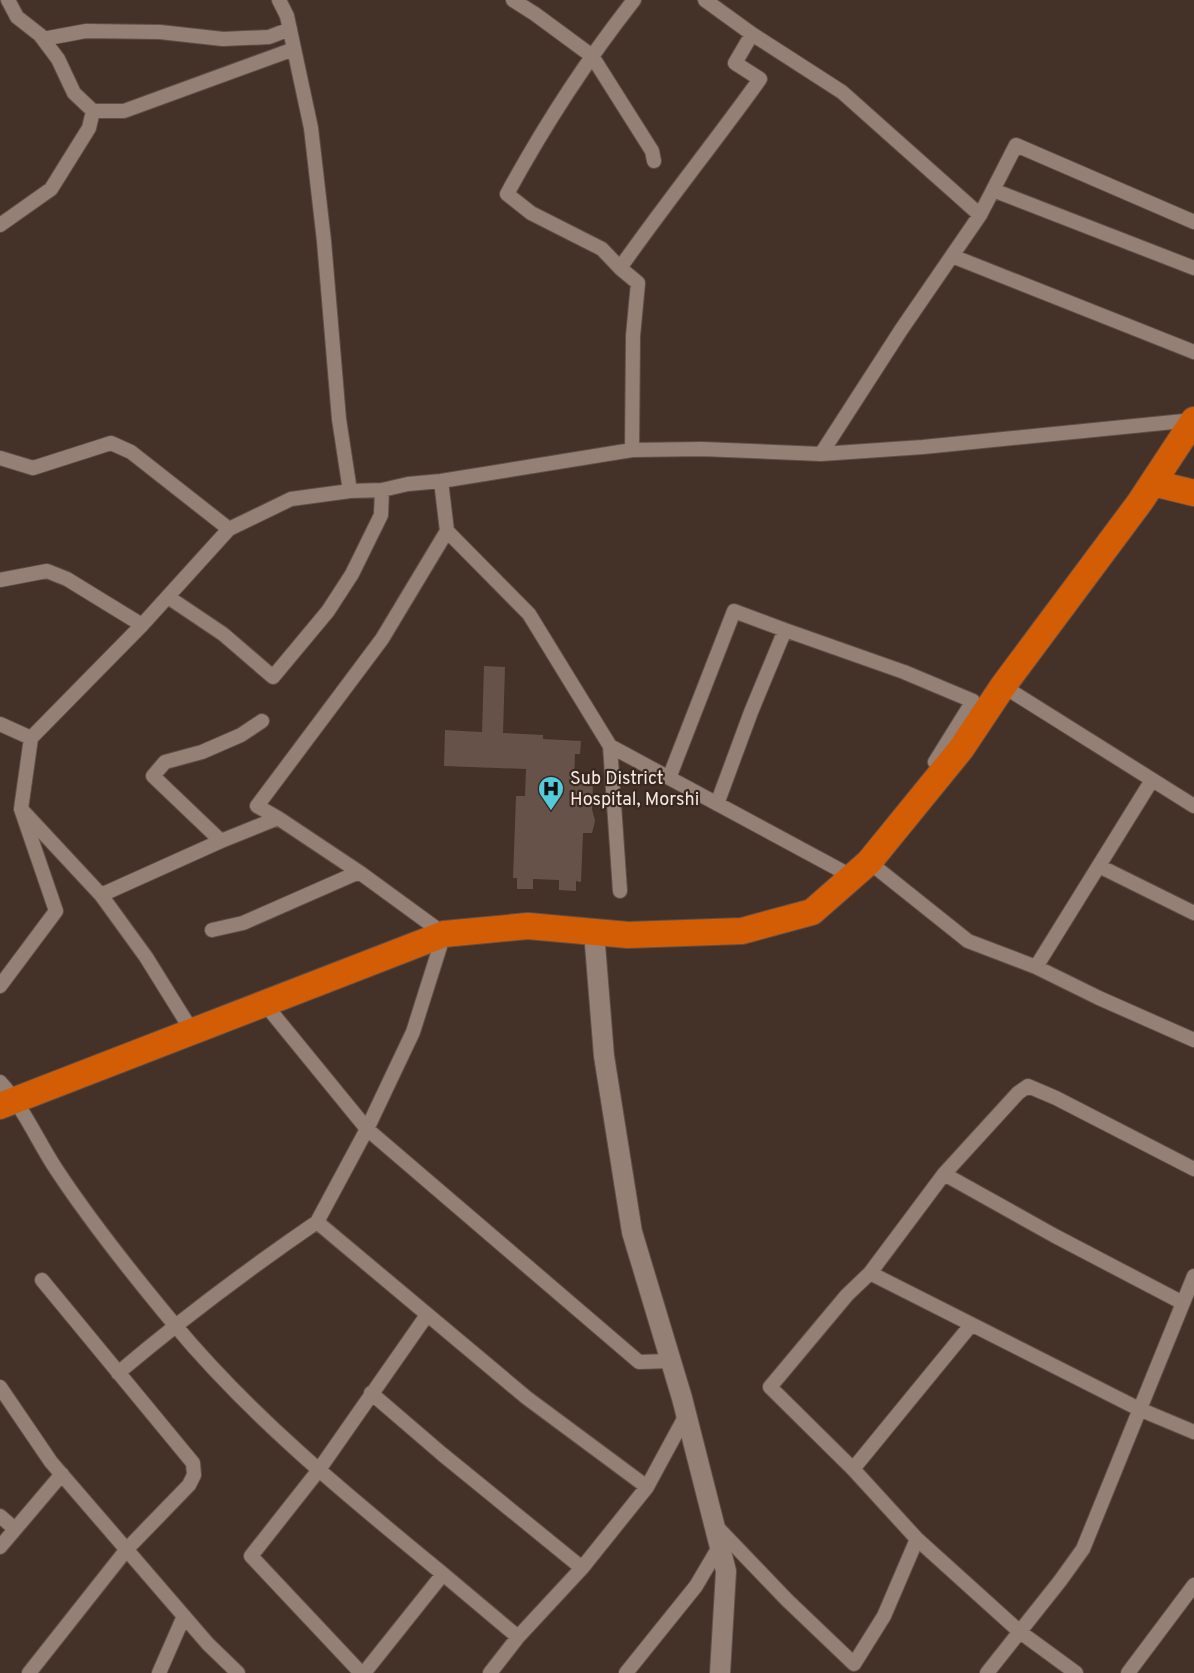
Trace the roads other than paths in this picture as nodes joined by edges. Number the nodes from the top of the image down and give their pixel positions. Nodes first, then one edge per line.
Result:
1 (8, 0) edge
2 (279, 0) edge
3 (513, 0) edge
4 (634, 0) edge
5 (705, 0) edge
6 (290, 29) junction
7 (752, 34) junction
8 (43, 39) junction
9 (294, 49) junction
10 (592, 56) junction
11 (93, 111) junction
12 (654, 161) dead end
13 (993, 190) junction
14 (980, 215) junction
15 (1194, 222) edge
16 (0, 225) edge
17 (952, 256) junction
18 (620, 268) junction
19 (1194, 268) edge
20 (1194, 352) edge
21 (1194, 420) edge
22 (632, 450) junction
23 (821, 454) junction
24 (0, 458) edge
25 (441, 480) junction
26 (1153, 483) junction
27 (382, 490) junction
28 (350, 491) junction
29 (1194, 493) edge
30 (229, 529) junction
31 (447, 531) junction
32 (0, 580) edge
33 (168, 597) junction
34 (142, 625) junction
35 (785, 630) junction
36 (1003, 686) junction
37 (262, 721) dead end
38 (0, 724) edge
39 (31, 738) junction
40 (610, 746) junction
41 (944, 771) junction
42 (669, 778) junction
43 (1152, 780) junction
44 (717, 804) junction
45 (1194, 806) edge
46 (21, 810) junction
47 (278, 818) junction
48 (221, 841) junction
49 (1099, 866) junction
50 (861, 869) junction
51 (359, 872) junction
52 (620, 891) dead end
53 (100, 895) junction
54 (1194, 913) edge
55 (212, 930) dead end
56 (594, 932) junction
57 (444, 934) junction
58 (1036, 968) junction
59 (0, 986) edge
60 (264, 1003) junction
61 (192, 1031) junction
62 (1194, 1040) edge
63 (5, 1096) edge
64 (367, 1129) junction
65 (1194, 1168) edge
66 (945, 1174) junction
67 (317, 1222) junction
68 (870, 1273) junction
69 (1194, 1276) edge
70 (42, 1280) dead end
71 (1183, 1303) junction
72 (427, 1315) junction
73 (972, 1324) junction
74 (175, 1325) junction
75 (670, 1361) junction
76 (118, 1373) junction
77 (0, 1387) edge
78 (370, 1393) junction
79 (1139, 1409) junction
80 (686, 1415) junction
81 (1194, 1432) edge
82 (853, 1469) junction
83 (318, 1471) junction
84 (62, 1473) junction
85 (647, 1487) junction
86 (0, 1516) edge
87 (714, 1524) junction
88 (15, 1529) junction
89 (917, 1539) junction
90 (0, 1547) edge
91 (719, 1547) junction
92 (127, 1549) junction
93 (582, 1568) junction
94 (443, 1574) junction
95 (1194, 1585) edge
96 (184, 1616) junction
97 (1020, 1632) junction
98 (518, 1637) junction
99 (29, 1673) edge
100 (159, 1673) edge
101 (238, 1673) edge
102 (362, 1673) edge
103 (490, 1673) edge
104 (627, 1673) edge
105 (720, 1673) edge
106 (987, 1673) edge
107 (1076, 1673) edge
108 (1128, 1673) edge

1 - 8 street
2 - 6 street
3 - 10 street
4 - 10 street
5 - 7 street
6 - 8 street
6 - 9 street
7 - 14 street
7 - 18 street
8 - 11 street
9 - 11 street
9 - 28 street
10 - 12 street
10 - 18 street
11 - 16 street
13 - 14 street
13 - 15 street
13 - 19 street
14 - 17 street
17 - 20 street
17 - 23 street
18 - 22 street
21 - 23 street
21 - 26 highway
22 - 23 street
22 - 25 street
24 - 30 street
25 - 27 street
25 - 31 street
26 - 29 highway
26 - 36 highway
27 - 28 street
27 - 33 street
28 - 30 street
30 - 33 street
31 - 40 street
31 - 47 street
32 - 34 street
33 - 34 street
34 - 39 street
35 - 41 street
35 - 42 street
35 - 44 street
36 - 41 highway
36 - 43 street
37 - 48 street
38 - 39 street
39 - 46 street
40 - 42 street
40 - 52 street
41 - 50 highway
42 - 44 street
43 - 45 street
43 - 49 street
44 - 50 street
46 - 53 street
46 - 59 street
47 - 48 street
47 - 51 street
48 - 53 street
49 - 54 street
49 - 58 street
50 - 56 highway
50 - 58 street
51 - 55 street
51 - 57 street
53 - 61 street
56 - 57 highway
56 - 75 street
57 - 60 highway
57 - 64 street
58 - 62 street
60 - 61 highway
60 - 64 street
61 - 63 highway
63 - 74 street
64 - 67 street
64 - 75 street
65 - 66 street
66 - 68 street
66 - 71 street
67 - 72 street
67 - 74 street
68 - 73 street
68 - 82 street
69 - 71 street
70 - 76 street
71 - 79 street
72 - 78 street
72 - 85 street
73 - 79 street
73 - 82 street
74 - 76 street
74 - 83 street
75 - 80 street
76 - 92 street
77 - 84 street
78 - 83 street
78 - 93 street
79 - 81 street
79 - 97 street
80 - 85 street
80 - 87 street
82 - 89 street
83 - 94 street
83 - 102 street
84 - 88 street
84 - 92 street
85 - 93 street
86 - 88 street
87 - 89 street
87 - 91 street
88 - 90 street
89 - 97 street
91 - 104 street
91 - 105 street
92 - 96 street
92 - 99 street
93 - 98 street
94 - 98 street
94 - 102 street
95 - 108 street
96 - 100 street
96 - 101 street
97 - 106 street
97 - 107 street
98 - 103 street

